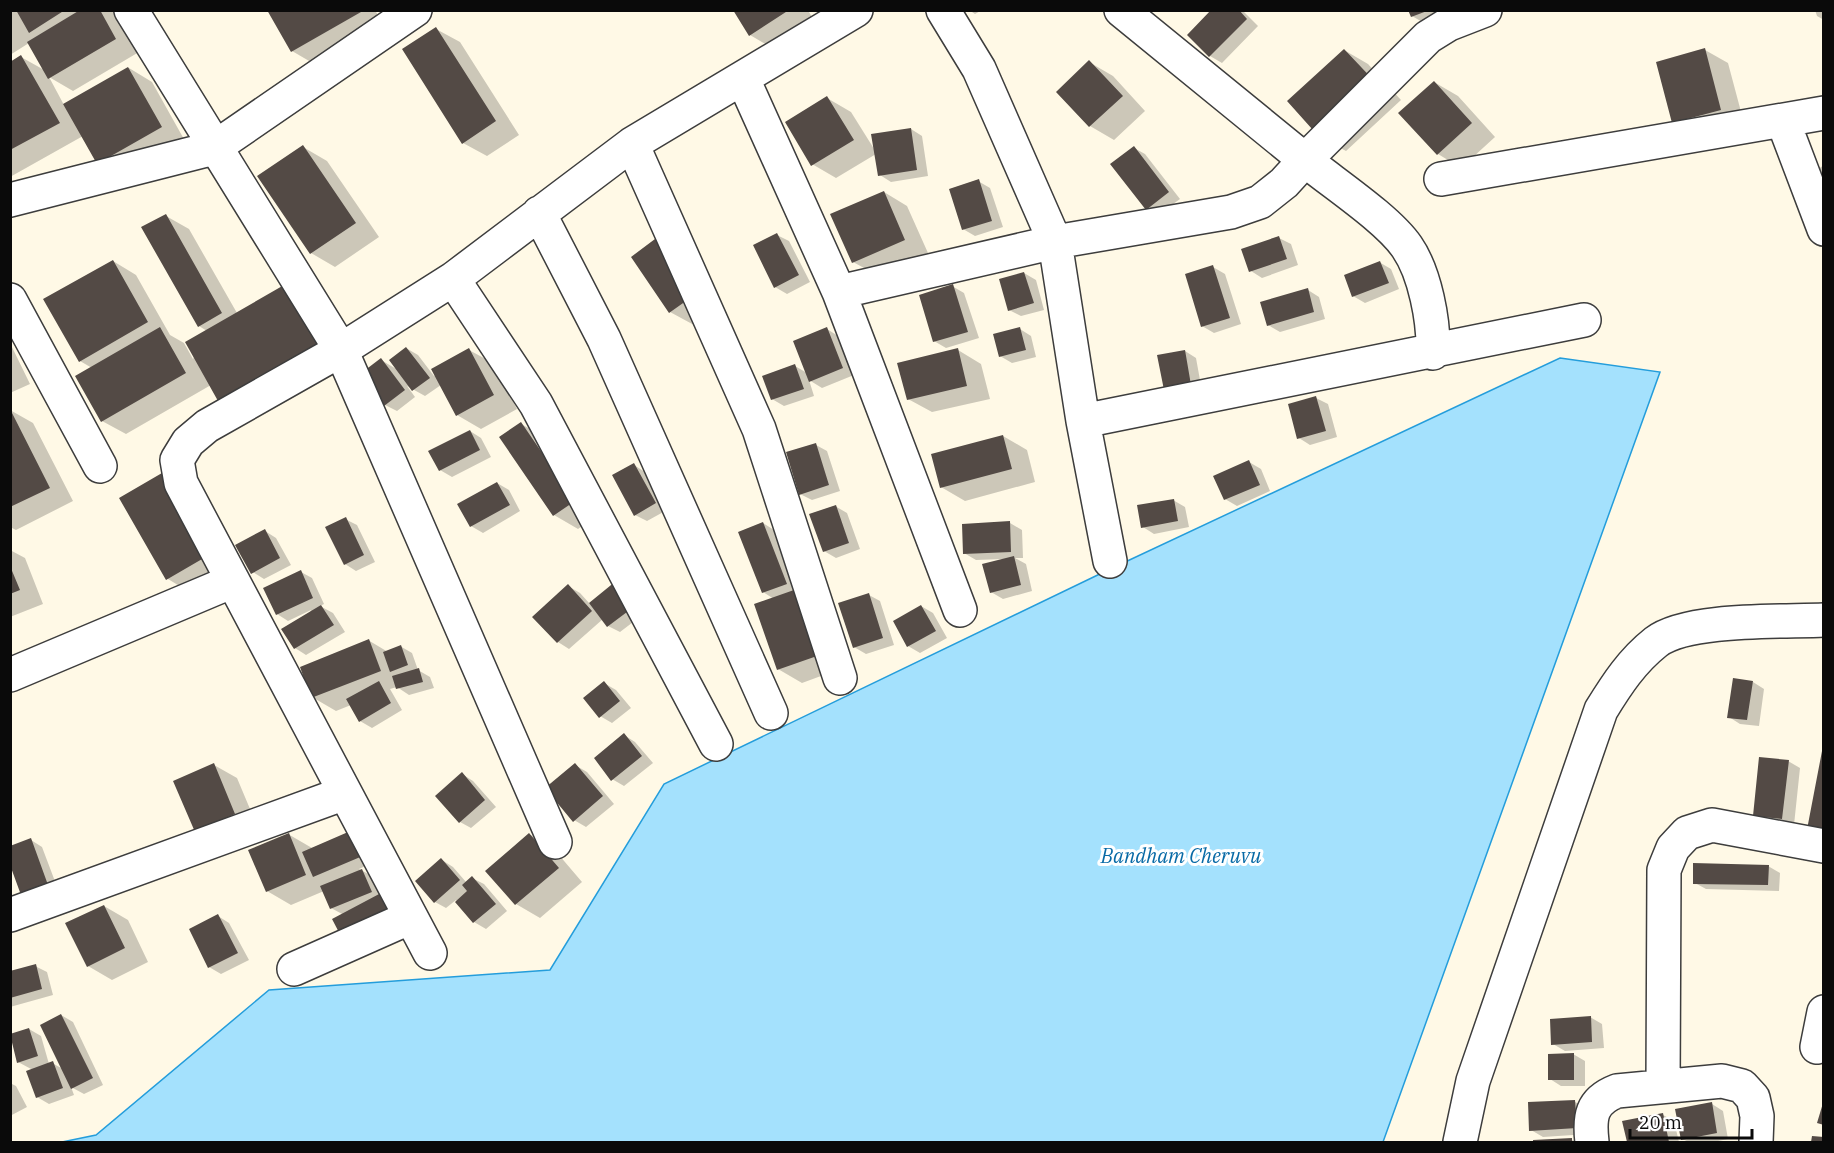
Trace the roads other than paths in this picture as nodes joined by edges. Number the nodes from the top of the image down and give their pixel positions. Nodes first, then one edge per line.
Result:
1 (131, 10) edge
2 (415, 10) edge
3 (856, 10) edge
4 (943, 10) edge
5 (1121, 10) edge
6 (1485, 10) edge
7 (743, 79) junction
8 (1824, 113) edge
9 (1783, 121) junction
10 (632, 144) junction
11 (214, 148) junction
12 (1305, 160) junction
13 (1442, 179) dead end
14 (10, 200) edge
15 (539, 213) junction
16 (1824, 229) edge
17 (1055, 242) junction
18 (453, 279) junction
19 (839, 292) junction
20 (10, 300) edge
21 (1584, 320) dead end
22 (341, 350) junction
23 (1433, 352) junction
24 (1083, 421) junction
25 (100, 466) dead end
26 (1110, 561) dead end
27 (233, 581) junction
28 (960, 610) dead end
29 (1824, 620) edge
30 (10, 675) edge
31 (840, 678) dead end
32 (771, 713) dead end
33 (716, 744) dead end
34 (345, 793) junction
35 (555, 842) dead end
36 (1824, 846) edge
37 (10, 915) edge
38 (411, 917) junction
39 (430, 953) dead end
40 (294, 969) dead end
41 (1824, 1012) edge
42 (1817, 1047) dead end
43 (1663, 1086) junction
44 (1460, 1143) edge
45 (1592, 1143) edge
46 (1756, 1143) edge

1 - 11 street
2 - 11 street
3 - 7 street
4 - 17 street
5 - 12 street
6 - 12 street
7 - 10 street
7 - 19 street
8 - 9 street
9 - 13 street
9 - 16 street
10 - 15 street
10 - 31 street
11 - 14 street
11 - 22 street
12 - 17 street
12 - 23 street
15 - 18 street
15 - 32 street
17 - 19 street
17 - 24 street
18 - 22 street
18 - 33 street
19 - 28 street
20 - 25 street
21 - 23 street
22 - 27 street
22 - 35 street
23 - 24 street
24 - 26 street
27 - 30 street
27 - 34 street
29 - 44 street
34 - 37 street
34 - 38 street
36 - 43 street
38 - 39 street
38 - 40 street
41 - 42 street
43 - 45 street
43 - 46 street

